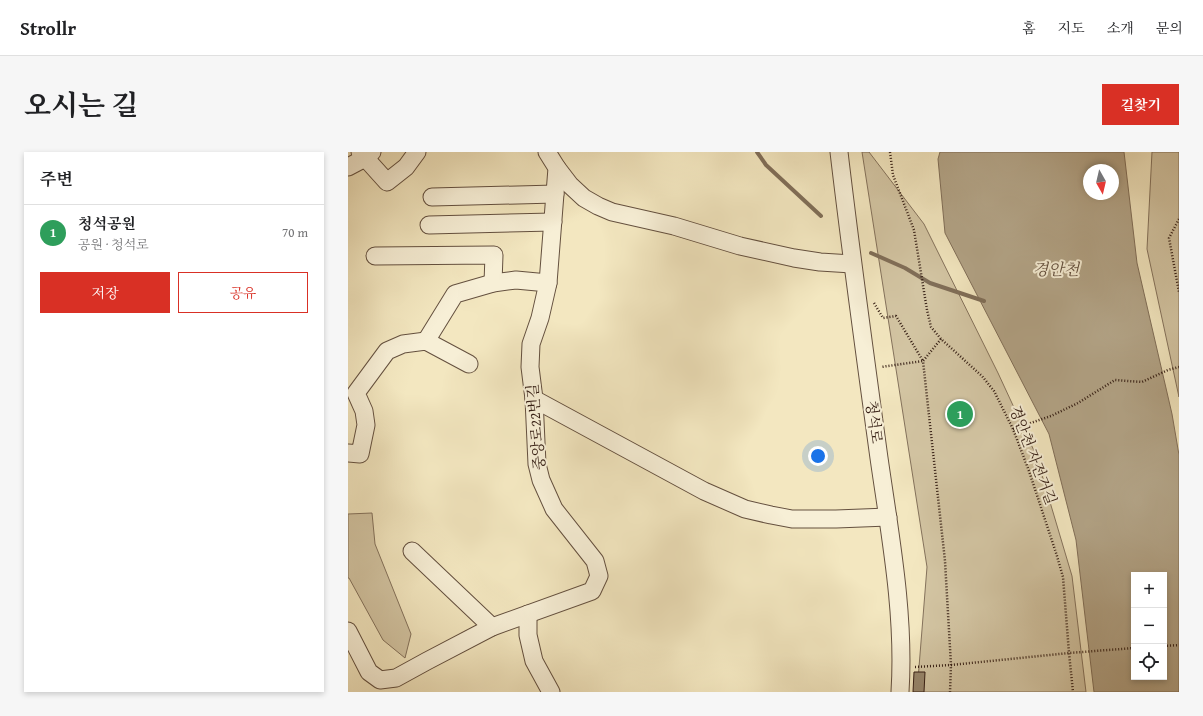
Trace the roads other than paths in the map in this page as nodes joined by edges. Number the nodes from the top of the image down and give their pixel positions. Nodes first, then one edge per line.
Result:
1 (418, 152) edge
2 (547, 152) edge
3 (839, 152) edge
4 (366, 154) edge
5 (348, 167) edge
6 (557, 168) junction
7 (555, 194) junction
8 (432, 197) dead end
9 (553, 222) junction
10 (429, 225) dead end
11 (375, 256) dead end
12 (852, 264) junction
13 (493, 283) junction
14 (548, 283) junction
15 (426, 341) junction
16 (469, 364) dead end
17 (534, 399) junction
18 (348, 453) edge
19 (888, 517) junction
20 (412, 551) dead end
21 (528, 614) junction
22 (492, 627) junction
23 (348, 631) edge
24 (550, 692) edge
25 (900, 692) edge

1 - 4 street
2 - 6 street
3 - 12 street, 청석로
4 - 5 street
6 - 7 street, 중앙로22번길
6 - 12 street
7 - 8 street
7 - 9 street, 중앙로22번길
9 - 10 street
9 - 14 street, 중앙로22번길
11 - 13 street
12 - 19 street, 청석로
13 - 14 street
13 - 15 street
14 - 17 street, 중앙로22번길
15 - 16 street
15 - 18 street
17 - 19 street
17 - 21 street, 중앙로22번길
19 - 25 street, 청석로
20 - 22 street
21 - 22 street, 중앙로22번길
21 - 24 street
22 - 23 street, 중앙로22번길

